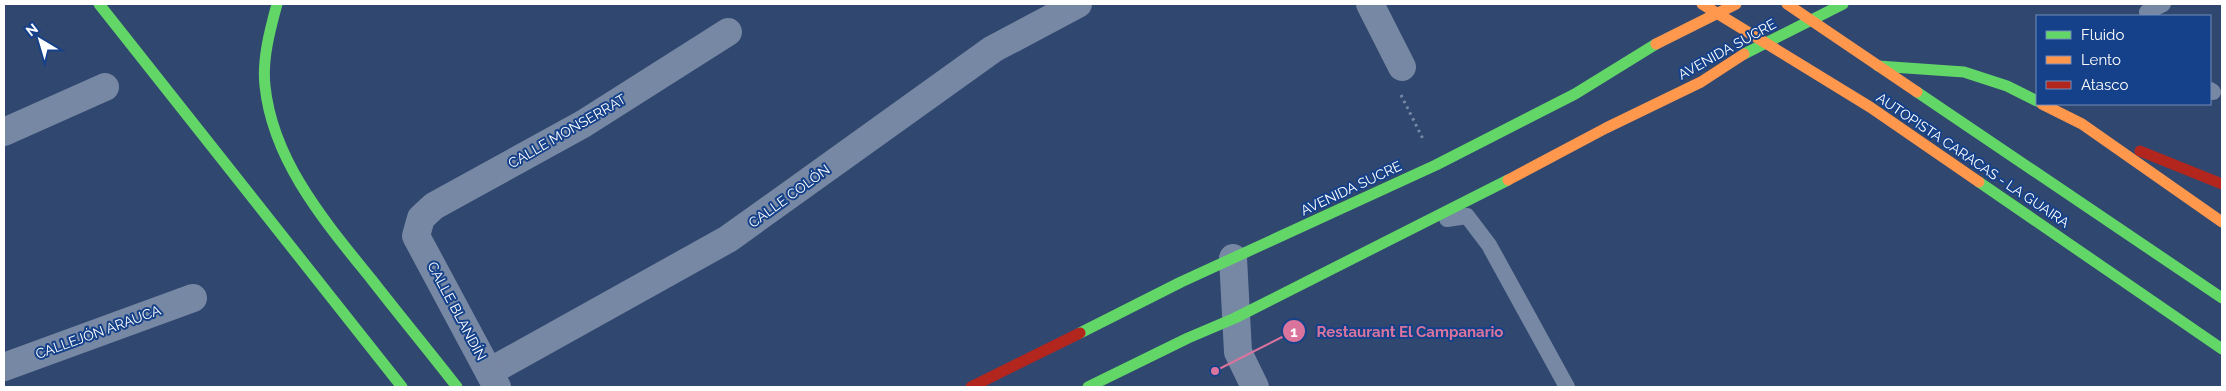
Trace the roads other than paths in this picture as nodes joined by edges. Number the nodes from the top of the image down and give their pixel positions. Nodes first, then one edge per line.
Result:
1 (99, 4) edge
2 (277, 4) edge
3 (1078, 4) edge
4 (1370, 4) edge
5 (1702, 4) edge
6 (1736, 4) edge
7 (1787, 4) edge
8 (1843, 4) edge
9 (2163, 4) edge
10 (2146, 10) edge
11 (728, 32) dead end
12 (1876, 66) junction
13 (1402, 67) road end
14 (105, 87) dead end
15 (2036, 100) edge
16 (2044, 105) edge
17 (2082, 124) junction
18 (4, 132) edge
19 (2222, 184) edge
20 (1430, 221) junction
21 (2222, 222) edge
22 (416, 236) joint
23 (1233, 258) junction
24 (193, 298) dead end
25 (2222, 298) edge
26 (1235, 318) junction
27 (2222, 349) edge
28 (4, 367) edge
29 (493, 379) edge
30 (402, 387) edge
31 (457, 387) edge
32 (971, 387) edge
33 (1088, 387) edge
34 (1254, 387) edge
35 (1567, 387) edge

1 - 30 main road
2 - 31 main road
3 - 29 street, CALLE COLÓN
4 - 13 street
5 - 27 main road, AUTOPISTA CARACAS - LA GUAIRA
6 - 23 main road, AVENIDA SUCRE
7 - 12 main road, AUTOPISTA CARACAS - LA GUAIRA
8 - 20 main road, AVENIDA SUCRE
9 - 10 lane
11 - 22 street, CALLE MONSERRAT
12 - 15 main road
12 - 25 main road, AUTOPISTA CARACAS - LA GUAIRA
14 - 18 street
16 - 17 main road
17 - 19 main road
17 - 21 main road
20 - 26 main road, AVENIDA SUCRE
20 - 35 lane
22 - 29 street, CALLE BLANDÍN
23 - 26 street
23 - 32 main road, AVENIDA SUCRE
24 - 28 street, CALLEJÓN ARAUCA
26 - 33 main road, AVENIDA SUCRE
26 - 34 street

